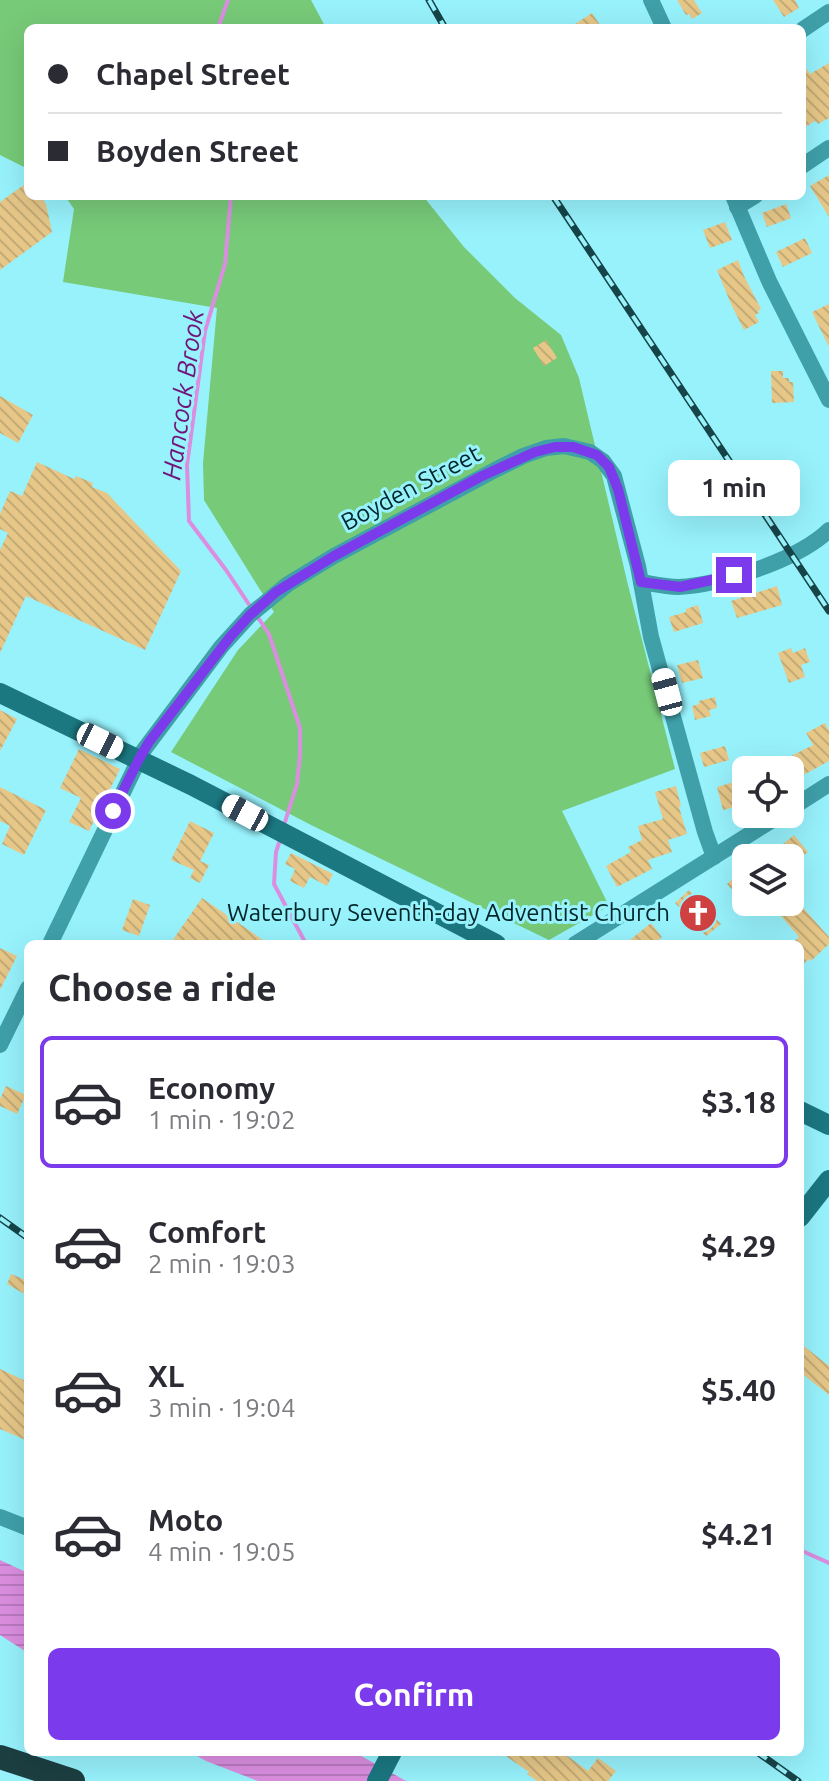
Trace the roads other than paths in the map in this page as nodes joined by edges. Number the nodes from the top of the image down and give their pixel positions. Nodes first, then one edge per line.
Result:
1 (651, 0) edge
2 (829, 12) edge
3 (662, 24) edge
4 (806, 27) edge
5 (829, 148) edge
6 (806, 163) edge
7 (735, 202) edge
8 (829, 400) edge
9 (829, 530) edge
10 (641, 582) junction
11 (0, 693) edge
12 (139, 759) junction
13 (829, 785) edge
14 (804, 800) edge
15 (760, 828) edge
16 (714, 857) junction
17 (52, 940) edge
18 (488, 940) edge
19 (581, 940) edge
20 (24, 996) edge
21 (0, 1045) edge
22 (804, 1113) edge
23 (829, 1125) edge
24 (829, 1180) edge
25 (804, 1212) edge
26 (0, 1517) edge
27 (24, 1526) edge
28 (390, 1756) edge
29 (0, 1757) edge
30 (73, 1781) edge
31 (377, 1781) edge

1 - 3 street
2 - 4 street
5 - 6 street
7 - 8 street
9 - 10 street
10 - 12 street, Boyden Street
10 - 16 street, Boyden Street
11 - 12 main road
12 - 17 street, Boyden Street
12 - 18 main road
13 - 14 street
15 - 16 street
16 - 19 street
20 - 21 street
22 - 23 main road
24 - 25 main road
26 - 27 street
28 - 31 main road
29 - 30 highway

